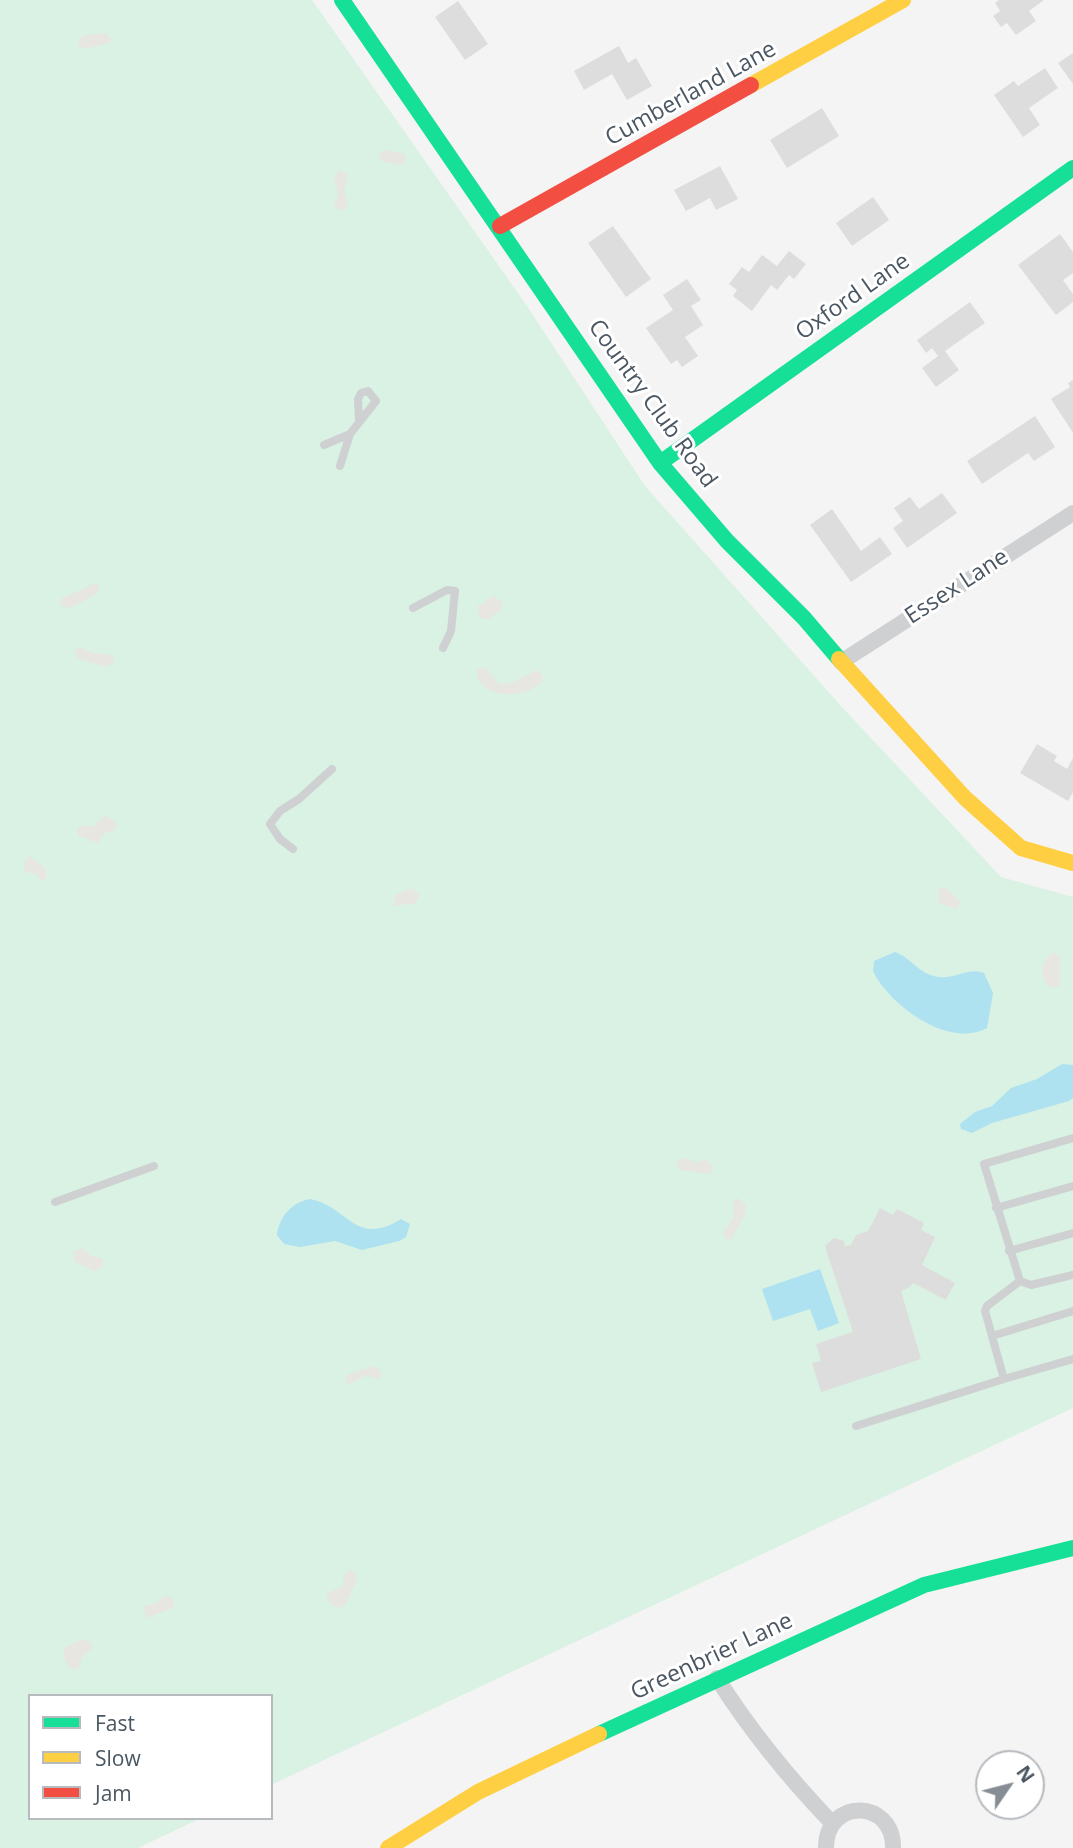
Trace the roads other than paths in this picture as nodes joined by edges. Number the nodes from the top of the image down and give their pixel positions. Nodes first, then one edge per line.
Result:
1 (903, 0) edge
2 (344, 1) edge
3 (1073, 169) edge
4 (500, 226) junction
5 (359, 420) dead end
6 (350, 434) junction
7 (324, 444) dead end
8 (660, 463) junction
9 (340, 466) dead end
10 (1073, 513) edge
11 (413, 608) dead end
12 (443, 648) dead end
13 (841, 662) junction
14 (332, 769) dead end
15 (293, 849) dead end
16 (1073, 863) edge
17 (1073, 1138) edge
18 (154, 1166) dead end
19 (1073, 1186) edge
20 (55, 1202) dead end
21 (996, 1208) junction
22 (1073, 1233) edge
23 (1009, 1251) junction
24 (1073, 1275) edge
25 (1020, 1281) junction
26 (1073, 1311) edge
27 (992, 1336) junction
28 (1073, 1359) edge
29 (1004, 1379) junction
30 (856, 1426) dead end
31 (1073, 1548) edge
32 (717, 1678) junction
33 (832, 1823) junction
34 (388, 1848) edge
35 (826, 1848) edge
36 (893, 1848) edge

1 - 4 street, Cumberland Lane
2 - 4 street, Country Club Road
3 - 8 street, Oxford Lane
4 - 8 street, Country Club Road
5 - 6 lane
6 - 7 lane
6 - 9 lane
8 - 13 street, Country Club Road
10 - 13 street, Essex Lane
11 - 12 lane
13 - 16 street, Country Club Road
14 - 15 lane
17 - 21 lane
18 - 20 lane
19 - 21 lane
21 - 23 lane
22 - 23 lane
23 - 25 lane
24 - 25 lane
25 - 27 lane
26 - 27 lane
27 - 29 lane
28 - 29 lane
29 - 30 lane
31 - 32 street, Greenbrier Lane
32 - 33 street
32 - 34 street, Greenbrier Lane
33 - 35 street
33 - 36 street

